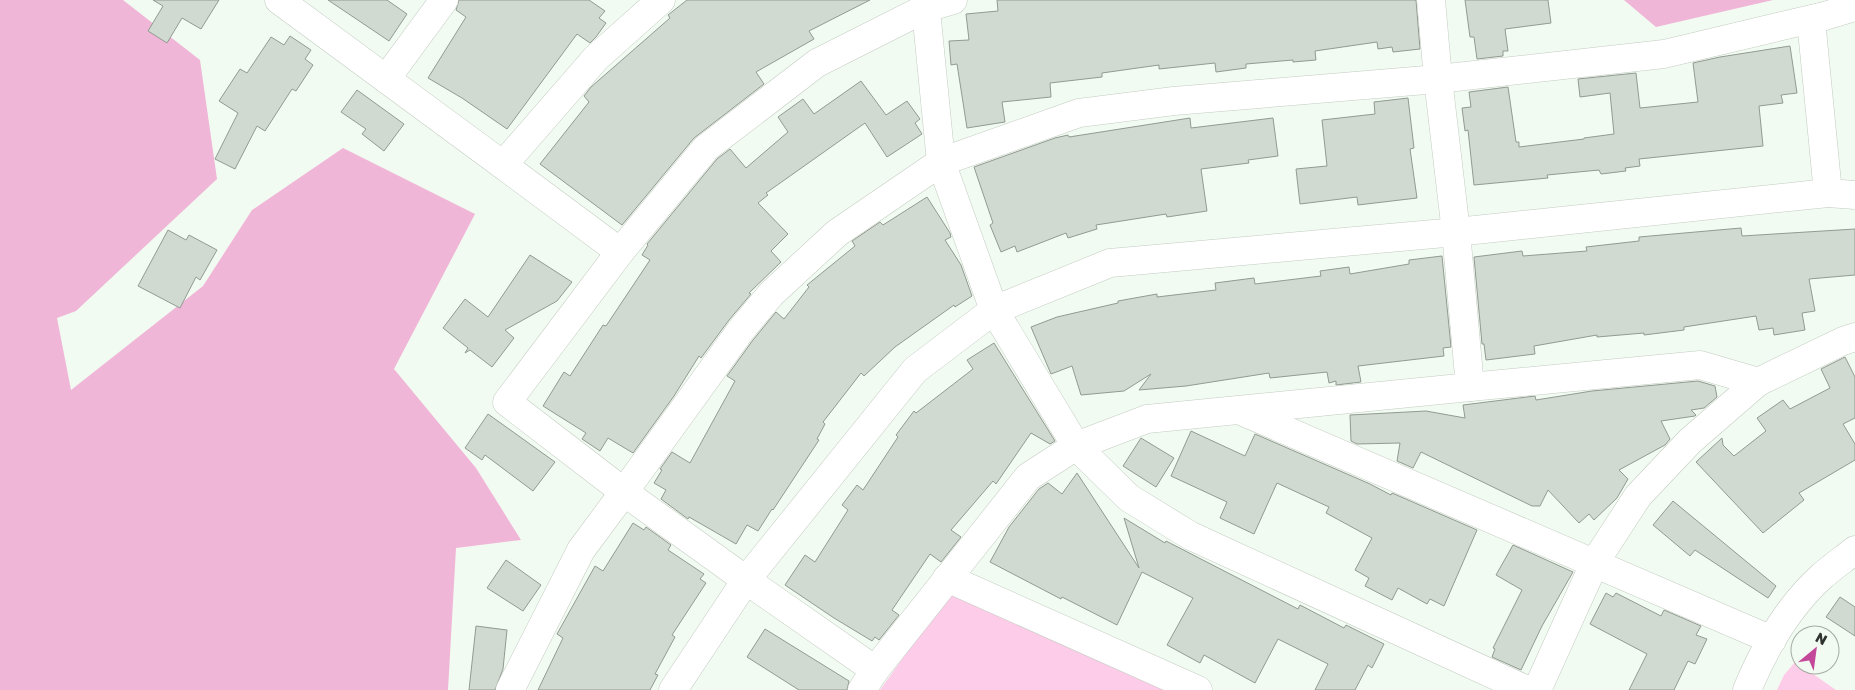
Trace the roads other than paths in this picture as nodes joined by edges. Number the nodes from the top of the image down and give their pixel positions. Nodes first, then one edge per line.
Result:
1 (279, 0) edge
2 (444, 0) edge
3 (661, 0) edge
4 (953, 0) edge
5 (1431, 0) edge
6 (926, 4) edge
7 (1855, 7) edge
8 (1820, 17) junction
9 (386, 79) junction
10 (1438, 79) junction
11 (941, 162) junction
12 (503, 165) junction
13 (1828, 193) junction
14 (1855, 195) edge
15 (1456, 232) junction
16 (620, 252) junction
17 (994, 310) junction
18 (1855, 337) edge
19 (1758, 382) junction
20 (1470, 387) junction
21 (1239, 410) junction
22 (1076, 446) junction
23 (624, 492) junction
24 (1855, 550) edge
25 (1594, 562) junction
26 (947, 578) junction
27 (746, 580) junction
28 (1772, 640) junction
29 (868, 680) edge
30 (510, 690) edge
31 (673, 690) edge
32 (1198, 690) edge
33 (1527, 690) edge
34 (1537, 690) edge
35 (1747, 690) edge

1 - 9 street
2 - 9 street
3 - 12 street
4 - 6 street
5 - 10 street
6 - 11 street
6 - 16 street
7 - 8 street
8 - 10 street
8 - 13 street
9 - 12 street
10 - 11 street
10 - 15 street
11 - 17 street
11 - 23 street
12 - 16 street
13 - 14 street
13 - 15 street
15 - 17 street
15 - 20 street
16 - 23 street
17 - 22 street
17 - 27 street
18 - 19 street
19 - 20 street
19 - 25 street
20 - 21 street
21 - 22 street
21 - 25 street
22 - 26 street
22 - 33 street
23 - 27 street
23 - 30 street
24 - 28 street
25 - 28 street
25 - 34 street
26 - 29 street
26 - 32 street
27 - 29 street
27 - 31 street
28 - 35 street

